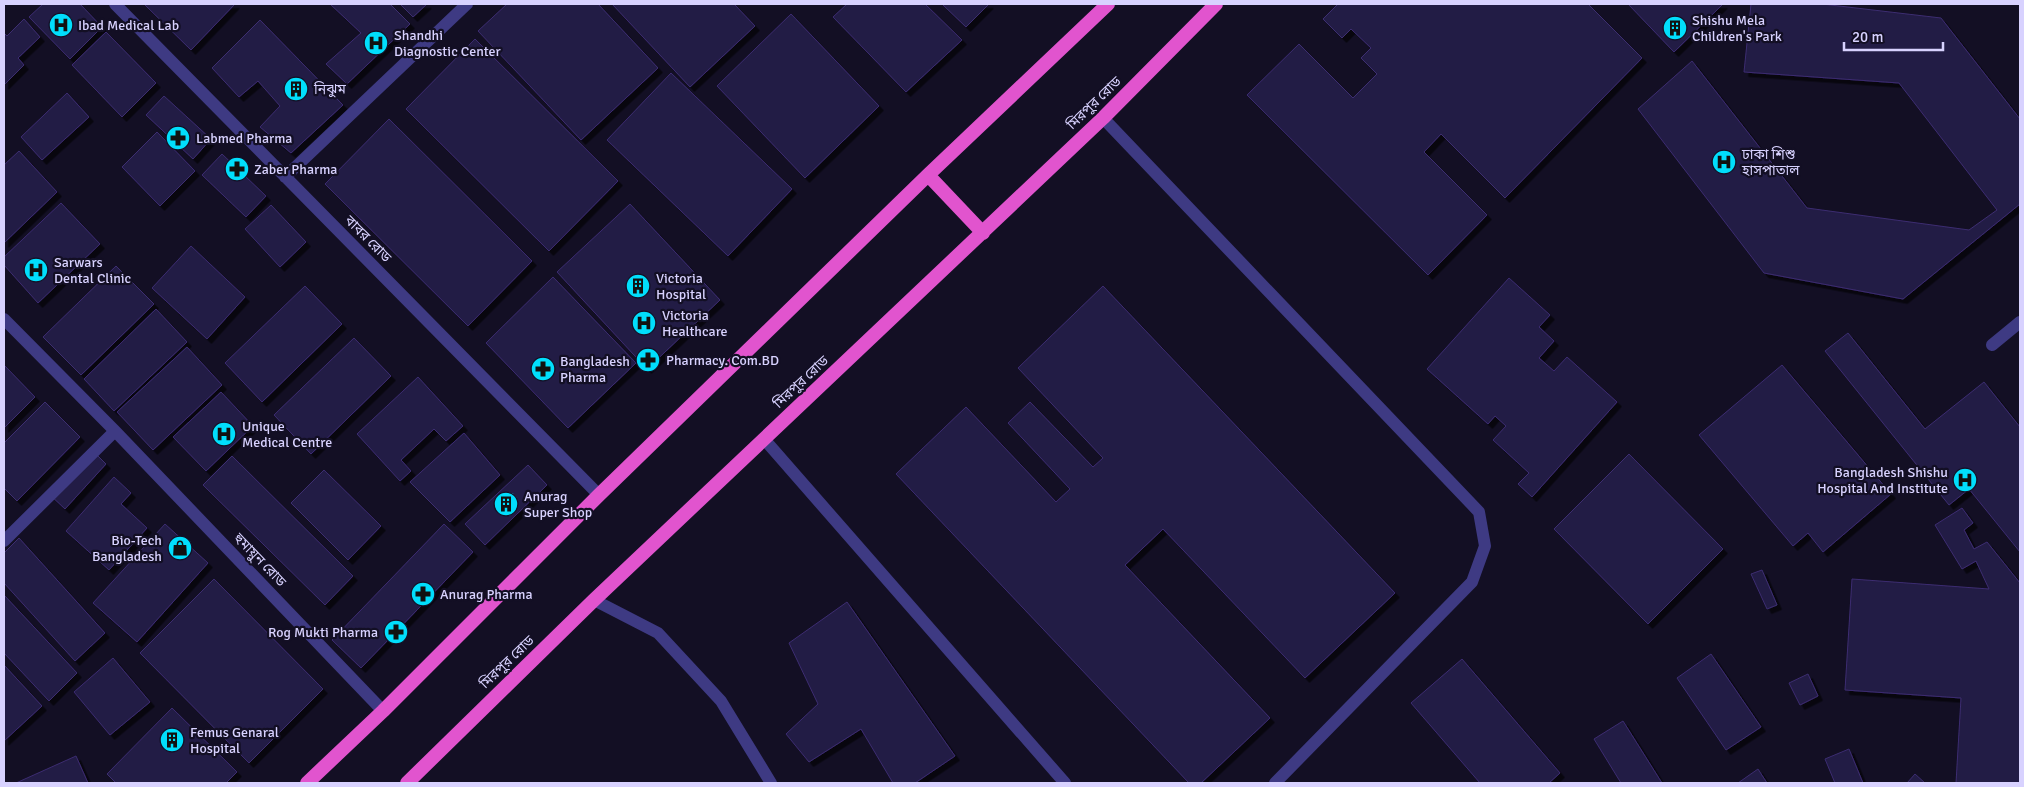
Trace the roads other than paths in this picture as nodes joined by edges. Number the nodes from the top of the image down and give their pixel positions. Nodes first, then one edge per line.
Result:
1 (115, 4) edge
2 (467, 4) edge
3 (1108, 4) edge
4 (1216, 4) edge
5 (1103, 118) junction
6 (928, 175) junction
7 (285, 177) junction
8 (983, 233) junction
9 (4, 319) edge
10 (2020, 322) edge
11 (1992, 344) dead end
12 (115, 430) junction
13 (764, 439) junction
14 (599, 495) junction
15 (4, 540) edge
16 (594, 600) junction
17 (383, 711) junction
18 (307, 783) edge
19 (407, 783) edge
20 (771, 783) edge
21 (1065, 783) edge
22 (1275, 783) edge

1 - 7 street, বাবর রোড
2 - 7 street
3 - 6 highway
4 - 5 highway, মিরপুর রোড
5 - 8 highway, মিরপুর রোড
5 - 22 street
6 - 8 highway
6 - 14 highway
7 - 14 street, বাবর রোড
8 - 13 highway, মিরপুর রোড
9 - 12 street, হুমায়ুন রোড
10 - 11 street
12 - 15 street
12 - 17 street, হুমায়ুন রোড
13 - 16 highway, মিরপুর রোড
13 - 21 street
14 - 17 highway
16 - 19 highway, মিরপুর রোড
16 - 20 street
17 - 18 highway

